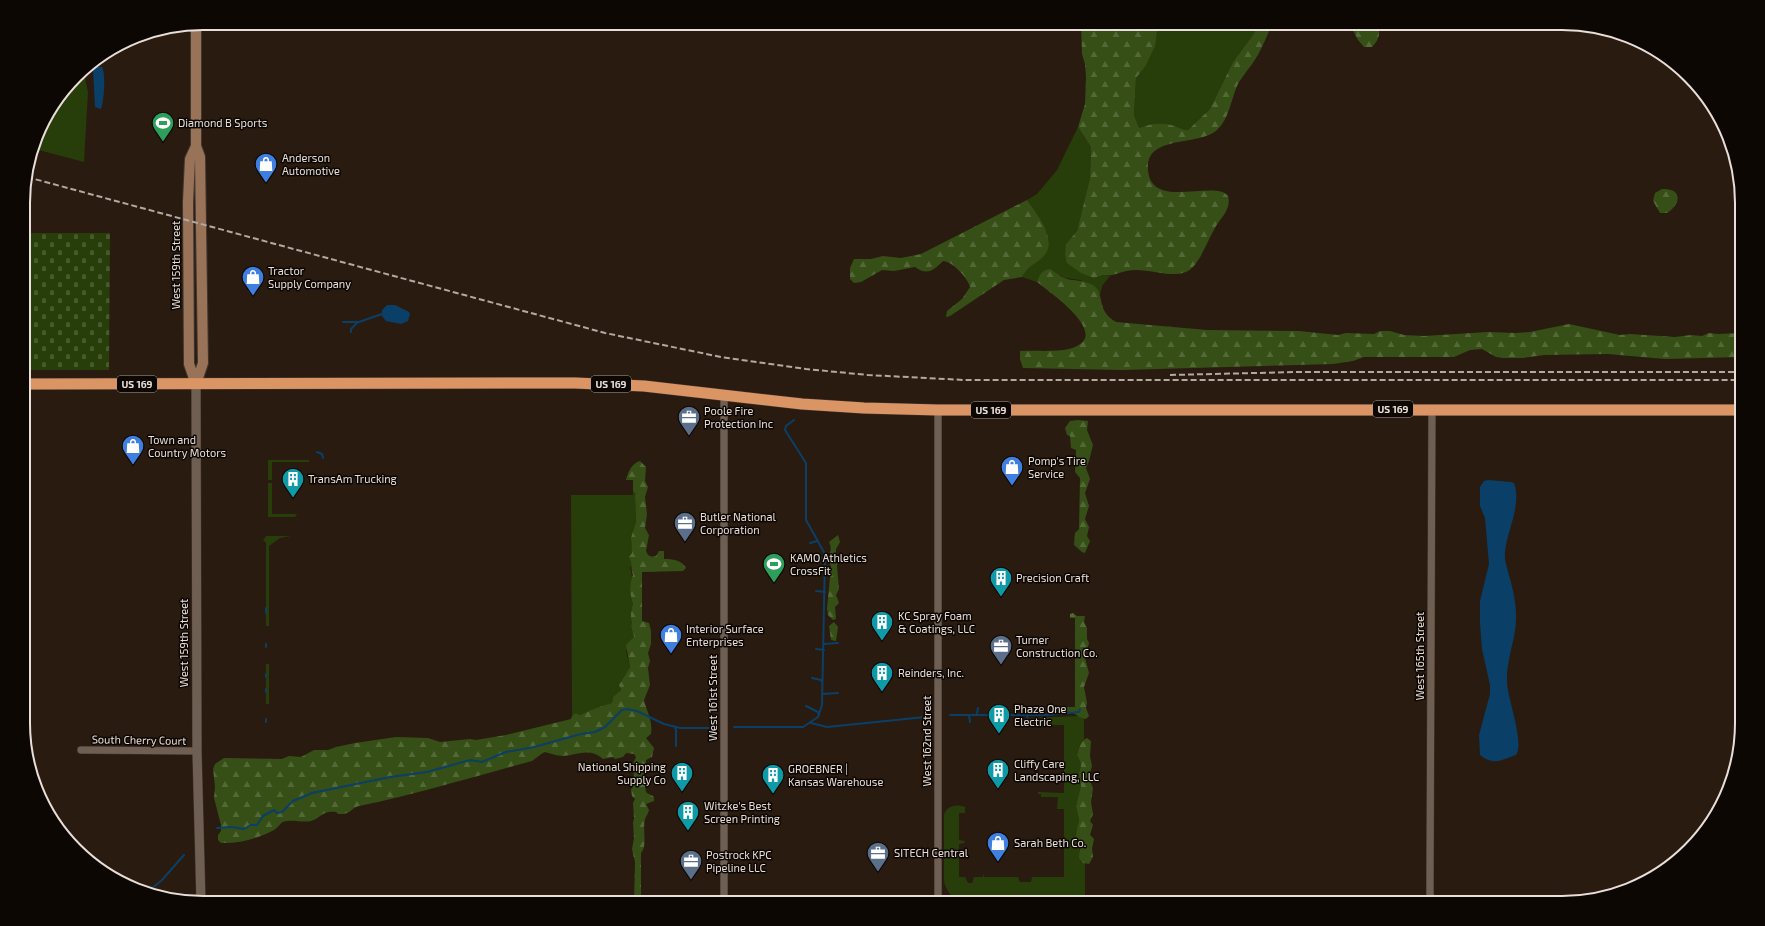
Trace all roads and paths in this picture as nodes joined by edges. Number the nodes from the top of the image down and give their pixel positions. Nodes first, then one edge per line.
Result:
1 (196, 30) edge
2 (30, 384) edge
3 (196, 384) junction
4 (724, 396) junction
5 (1432, 409) junction
6 (938, 410) junction
7 (1735, 410) edge
8 (81, 750) dead end
9 (197, 751) junction
10 (201, 896) edge
11 (724, 896) edge
12 (938, 896) edge
13 (1431, 896) edge

1 - 3 main road, West 159th Street
2 - 3 highway, US 169
3 - 4 highway, US 169
3 - 9 street, West 159th Street
4 - 6 highway, US 169
4 - 11 street, West 161st Street
5 - 6 highway, US 169
5 - 7 highway, US 169
5 - 13 street, West 165th Street
6 - 12 street, West 162nd Street
8 - 9 street, South Cherry Court
9 - 10 street, West 159th Street

